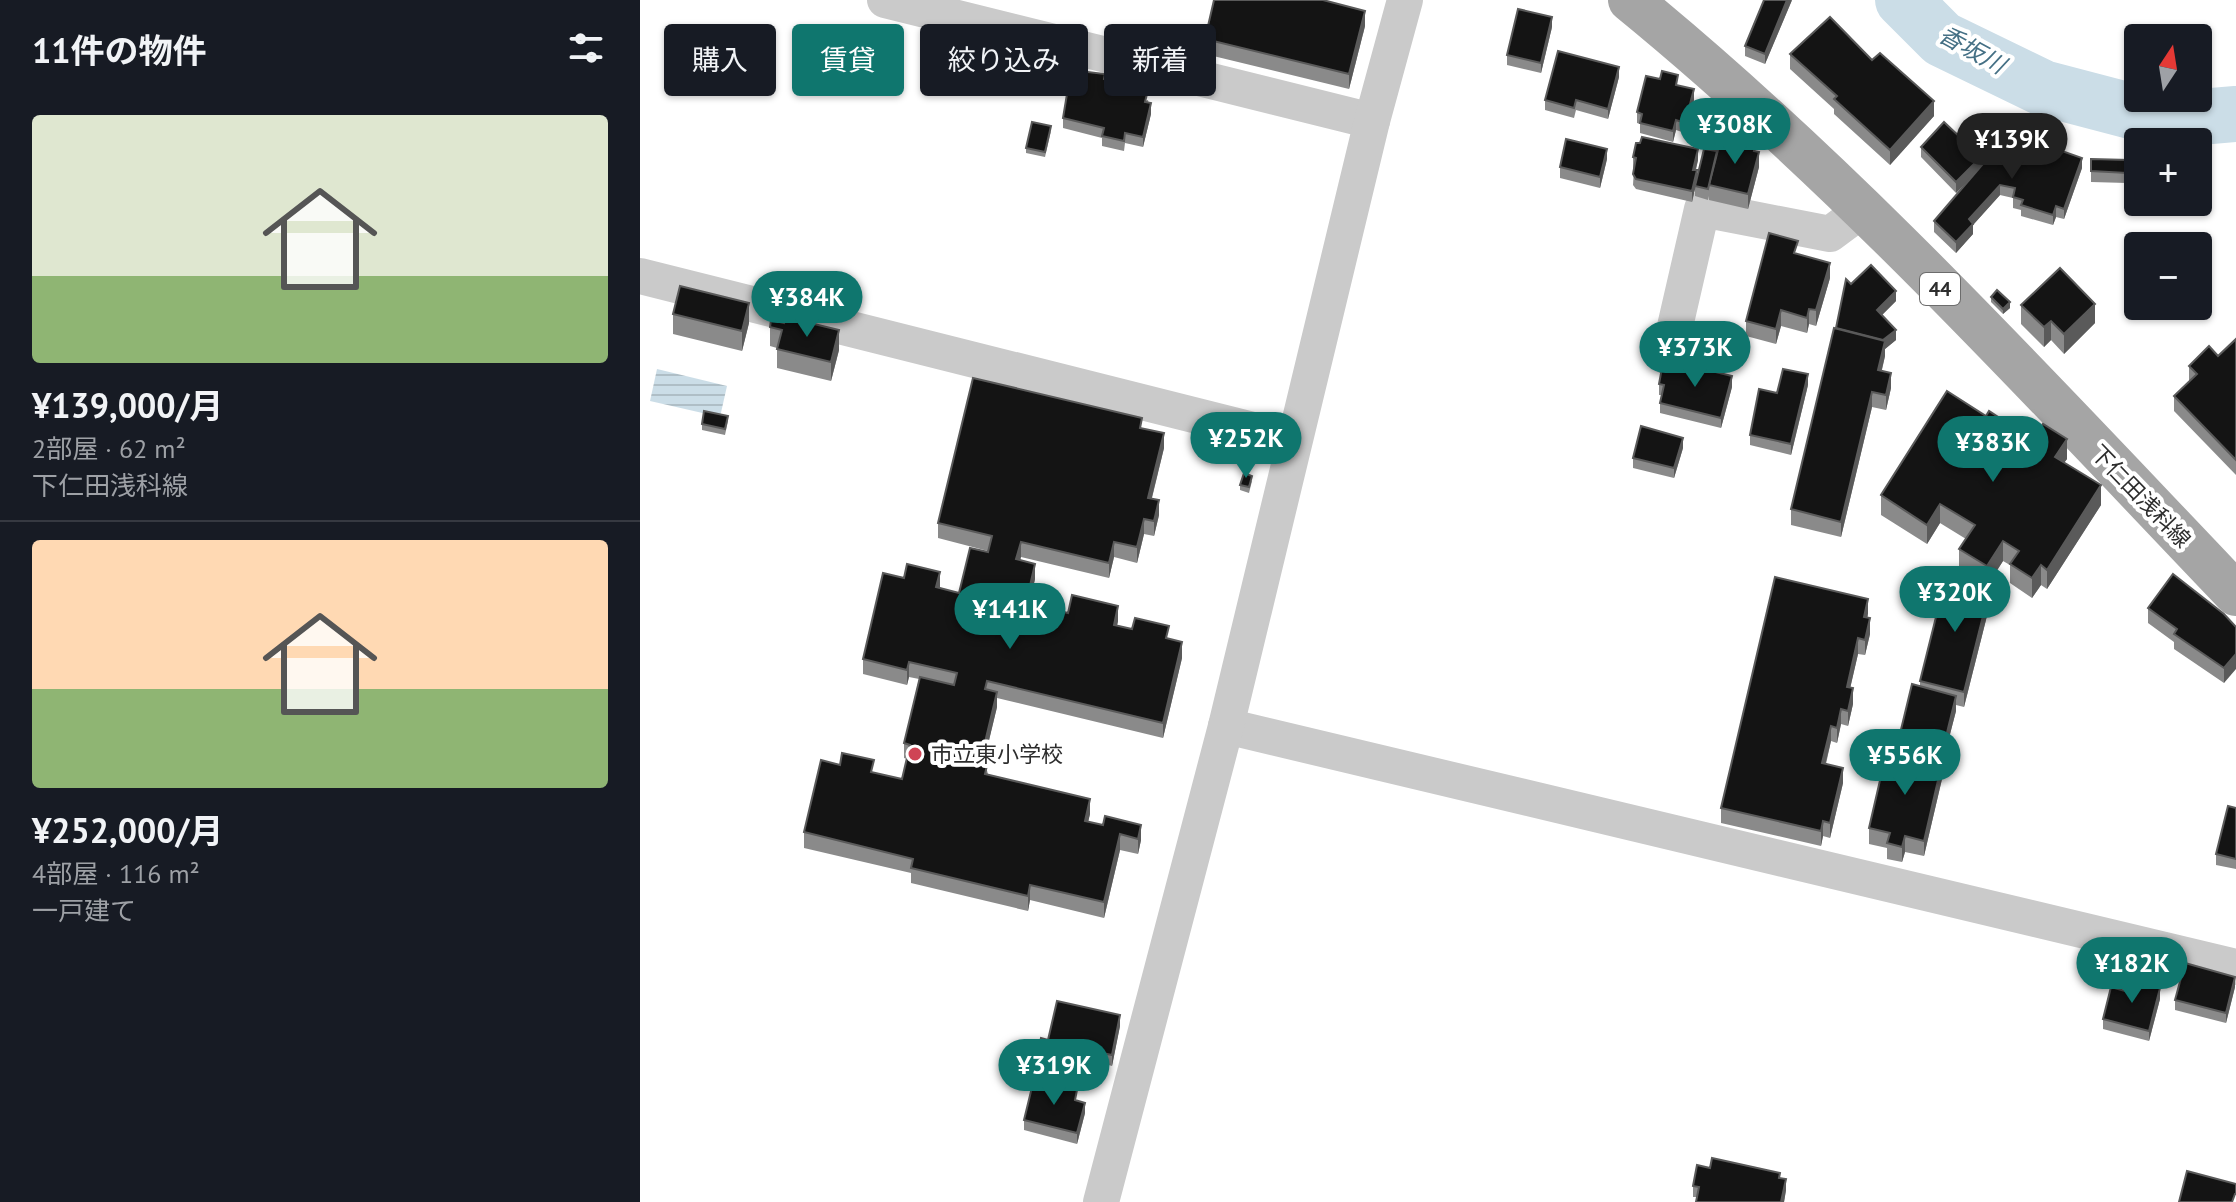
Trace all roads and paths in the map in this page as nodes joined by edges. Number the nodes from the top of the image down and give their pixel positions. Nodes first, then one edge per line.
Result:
1 (885, 0) edge
2 (1405, 0) edge
3 (1630, 0) edge
4 (1372, 121) junction
5 (1861, 211) junction
6 (640, 276) edge
7 (1668, 357) dead end
8 (1293, 440) junction
9 (2236, 594) edge
10 (1226, 726) junction
11 (2236, 967) edge
12 (1101, 1202) edge

1 - 4 street
2 - 4 street
3 - 5 main road, 下仁田浅科線 / 44
4 - 8 street
5 - 7 street
5 - 9 main road, 下仁田浅科線 / 44
6 - 8 street
8 - 10 street
10 - 11 street
10 - 12 street

